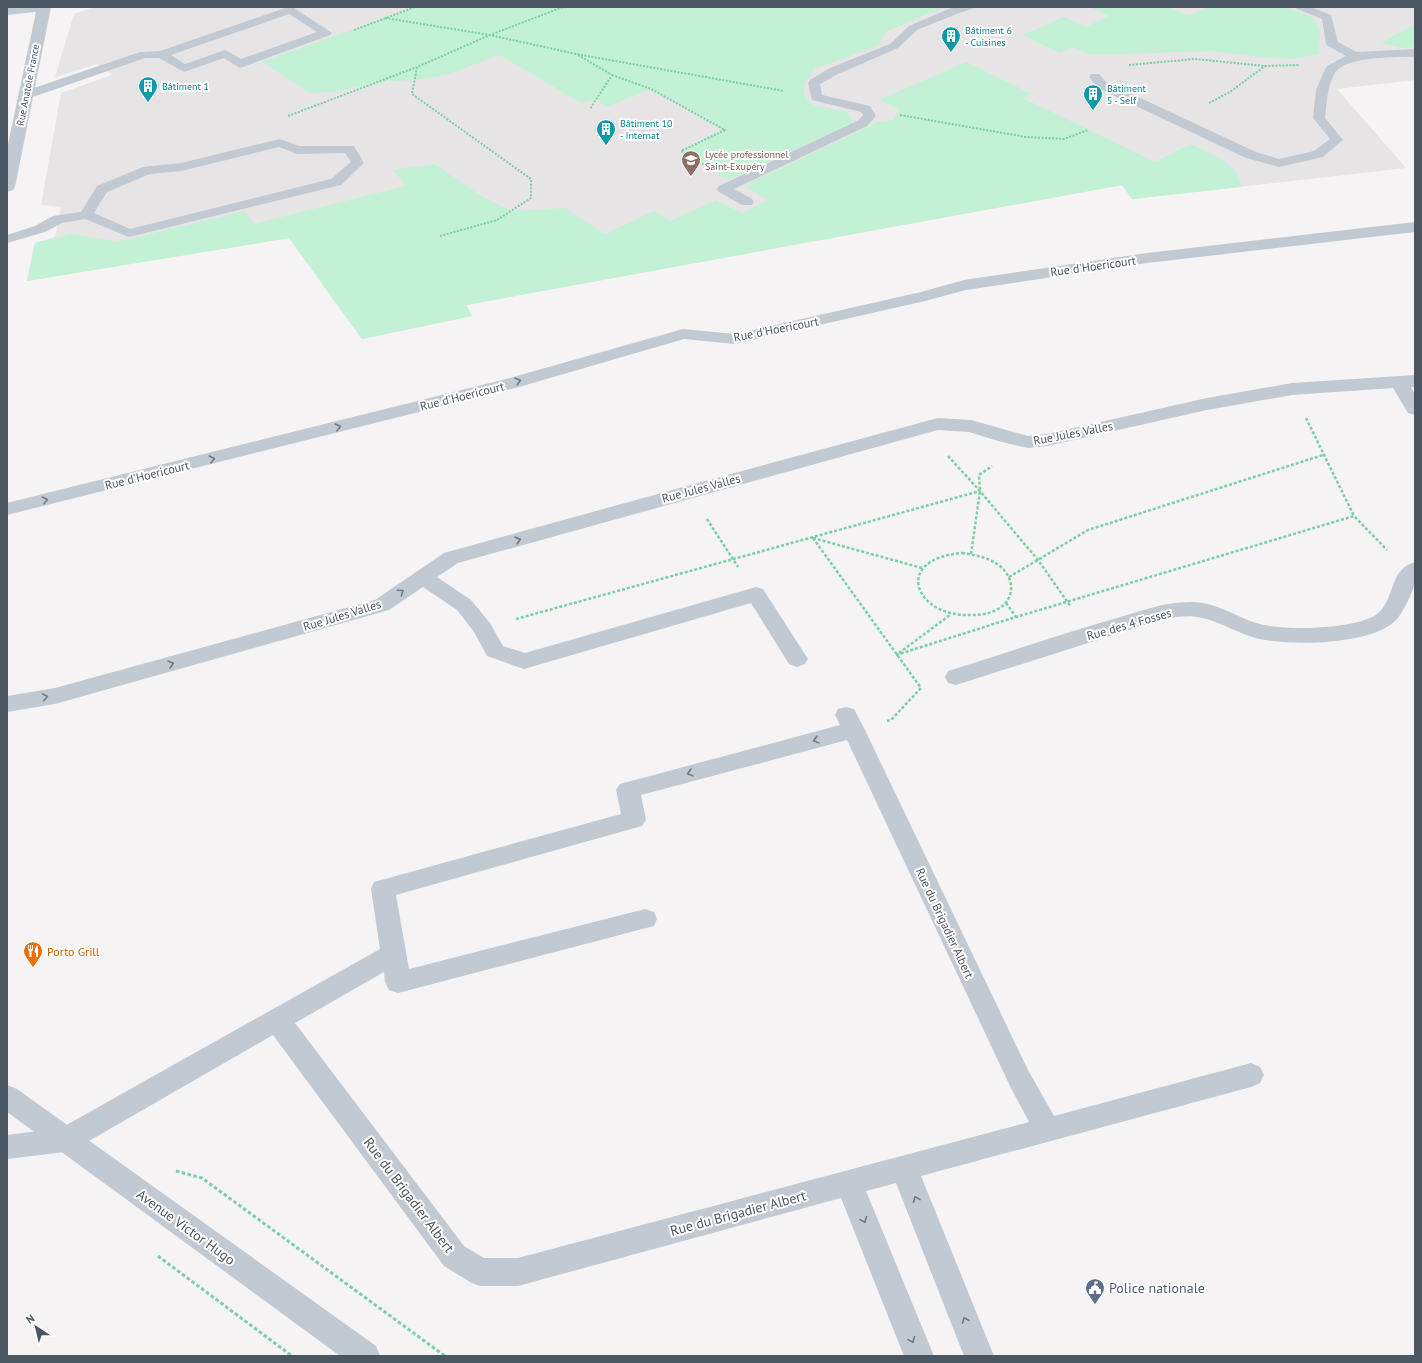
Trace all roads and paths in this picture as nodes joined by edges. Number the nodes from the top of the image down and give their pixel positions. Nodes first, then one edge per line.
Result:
1 (44, 7) edge
2 (416, 7) edge
3 (563, 7) edge
4 (968, 7) edge
5 (1301, 7) edge
6 (7, 11) edge
7 (385, 18) junction
8 (326, 33) junction
9 (490, 35) junction
10 (1415, 53) edge
11 (161, 54) junction
12 (576, 54) junction
13 (1355, 56) junction
14 (1265, 66) junction
15 (612, 75) junction
16 (1095, 77) joint
17 (26, 95) junction
18 (816, 97) junction
19 (590, 109) dead end
20 (866, 109) junction
21 (1174, 120) junction
22 (1088, 130) dead end
23 (735, 184) junction
24 (7, 187) edge
25 (747, 202) dead end
26 (86, 215) junction
27 (1415, 227) edge
28 (440, 236) dead end
29 (7, 239) edge
30 (1407, 382) edge
31 (1292, 389) junction
32 (1415, 409) edge
33 (931, 427) junction
34 (1323, 454) junction
35 (690, 491) junction
36 (980, 491) junction
37 (7, 510) edge
38 (1354, 516) dead end
39 (813, 538) junction
40 (971, 554) junction
41 (734, 560) junction
42 (1038, 560) junction
43 (922, 568) junction
44 (1415, 569) edge
45 (422, 577) junction
46 (1009, 577) junction
47 (756, 594) junction
48 (1006, 603) junction
49 (950, 614) junction
50 (1016, 617) dead end
51 (482, 628) junction
52 (1094, 632) junction
53 (896, 655) junction
54 (797, 659) dead end
55 (956, 677) dead end
56 (7, 704) edge
57 (850, 722) junction
58 (645, 919) dead end
59 (393, 954) junction
60 (277, 1020) junction
61 (1251, 1075) dead end
62 (7, 1098) edge
63 (1047, 1130) junction
64 (65, 1140) junction
65 (7, 1147) edge
66 (904, 1169) junction
67 (172, 1170) dead end
68 (849, 1184) junction
69 (365, 1356) edge
70 (444, 1356) edge
71 (919, 1356) edge
72 (979, 1356) edge

1 - 6 street
1 - 17 street, Rue Anatole France
2 - 7 path
3 - 9 path
4 - 18 lane
5 - 13 lane
7 - 8 path
7 - 9 path
8 - 11 lane
8 - 11 lane
9 - 12 path
9 - 28 path
10 - 13 lane
11 - 17 lane
12 - 15 path
12 - 18 path
13 - 14 path
13 - 21 lane
14 - 16 path
14 - 21 path
15 - 19 path
15 - 23 path
16 - 21 lane
17 - 24 street, Rue Anatole France
18 - 20 lane
20 - 22 path
20 - 23 lane
23 - 25 lane
26 - 26 lane
26 - 29 lane
37 -> 27 street, Rue d'Hoericourt
30 - 31 street, Rue Jules Valles
30 - 32 street
31 - 33 street, Rue Jules Valles
31 - 34 path
33 - 35 street, Rue Jules Valles
33 - 36 path
34 - 38 path
34 - 42 path
35 - 41 path
45 -> 35 street, Rue Jules Valles
36 - 39 path
36 - 40 path
36 - 42 path
39 - 41 path
39 - 43 path
39 - 53 path
40 - 43 path
40 - 46 path
41 - 47 path
41 - 51 path
42 - 46 path
42 - 52 path
43 - 49 path
44 - 52 street, Rue des 4 Fosses
45 - 51 street
56 -> 45 street, Rue Jules Valles
46 - 48 path
47 - 51 street
47 - 54 street
48 - 49 path
48 - 50 path
49 - 53 path
52 - 55 street, Rue des 4 Fosses
53 - 57 path
57 -> 59 street
57 - 63 street, Rue du Brigadier Albert
58 - 59 street
59 - 60 street
60 - 64 street
60 - 68 street, Rue du Brigadier Albert
61 - 63 street, Rue du Brigadier Albert
62 - 64 street, Avenue Victor Hugo
63 - 66 street, Rue du Brigadier Albert
64 - 65 street
64 - 69 street, Avenue Victor Hugo
66 - 68 street, Rue du Brigadier Albert
72 -> 66 street
67 - 70 path
68 -> 71 street

